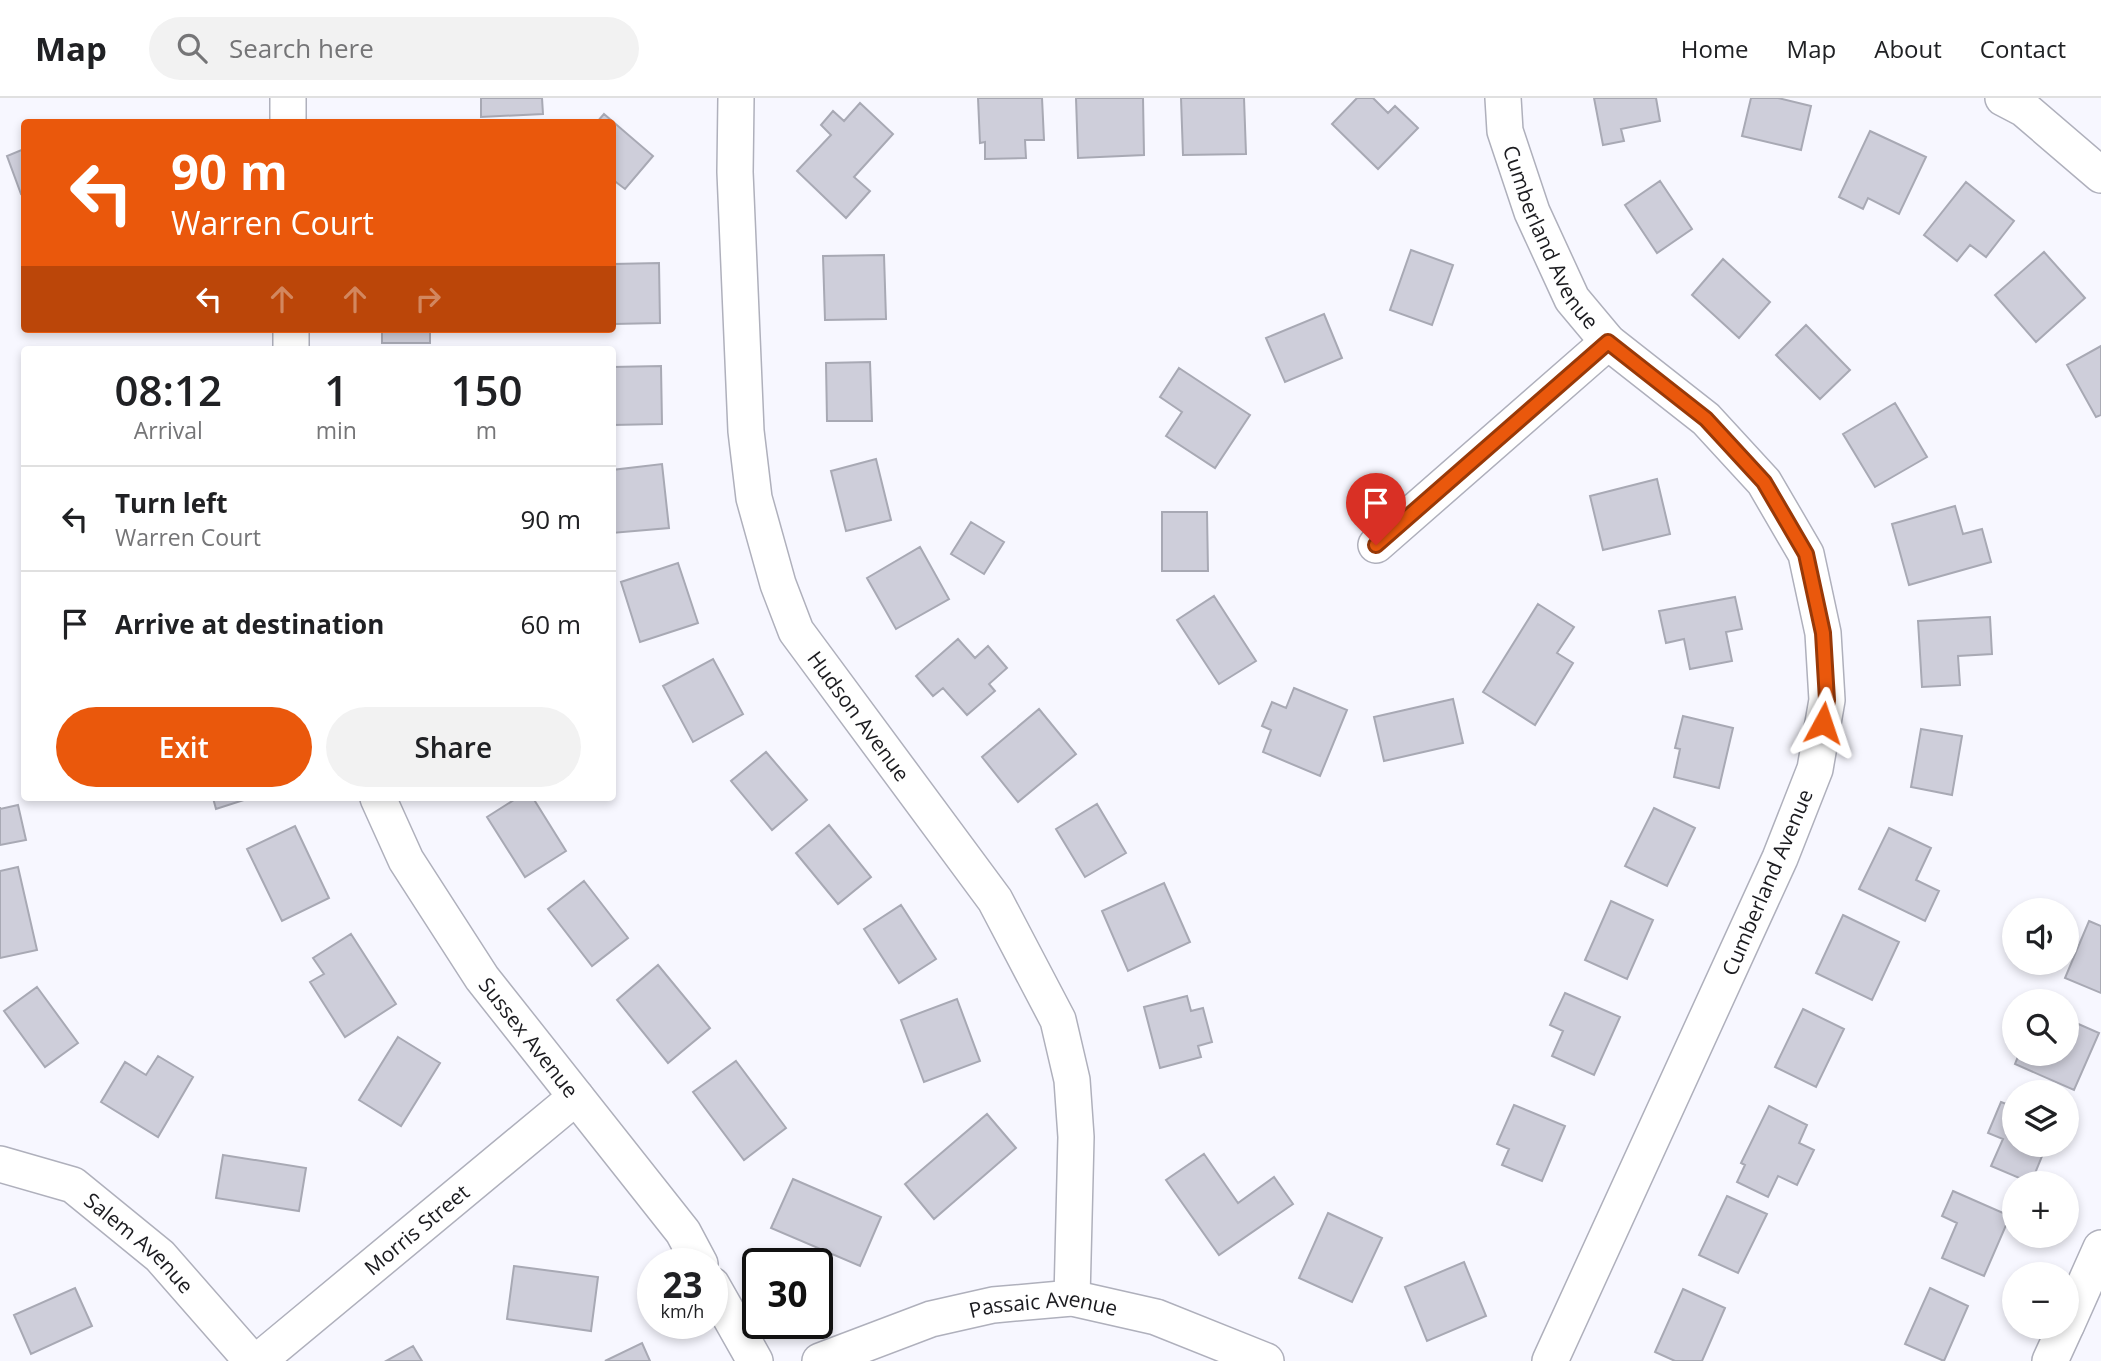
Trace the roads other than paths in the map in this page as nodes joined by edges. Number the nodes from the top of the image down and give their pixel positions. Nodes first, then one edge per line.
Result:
1 (288, 98) edge
2 (736, 98) edge
3 (1503, 98) edge
4 (2003, 98) edge
5 (288, 119) edge
6 (2101, 175) edge
7 (1608, 342) junction
8 (1376, 545) dead end
9 (379, 801) edge
10 (576, 1097) junction
11 (0, 1164) edge
12 (692, 1248) edge
13 (2101, 1248) edge
14 (2079, 1296) edge
15 (1072, 1298) junction
16 (728, 1313) edge
17 (2060, 1339) edge
18 (253, 1361) edge
19 (258, 1361) edge
20 (755, 1361) edge
21 (820, 1361) edge
22 (1266, 1361) edge
23 (1550, 1361) edge
24 (2050, 1361) edge

1 - 5 street
2 - 15 street, Hudson Avenue
3 - 7 street, Cumberland Avenue
4 - 6 street
7 - 8 street
7 - 23 street, Cumberland Avenue
9 - 10 street, Sussex Avenue
10 - 12 street, Sussex Avenue
10 - 19 street, Morris Street
11 - 18 street, Salem Avenue
13 - 14 street
15 - 21 street, Passaic Avenue
15 - 22 street, Passaic Avenue
16 - 20 street
17 - 24 street

